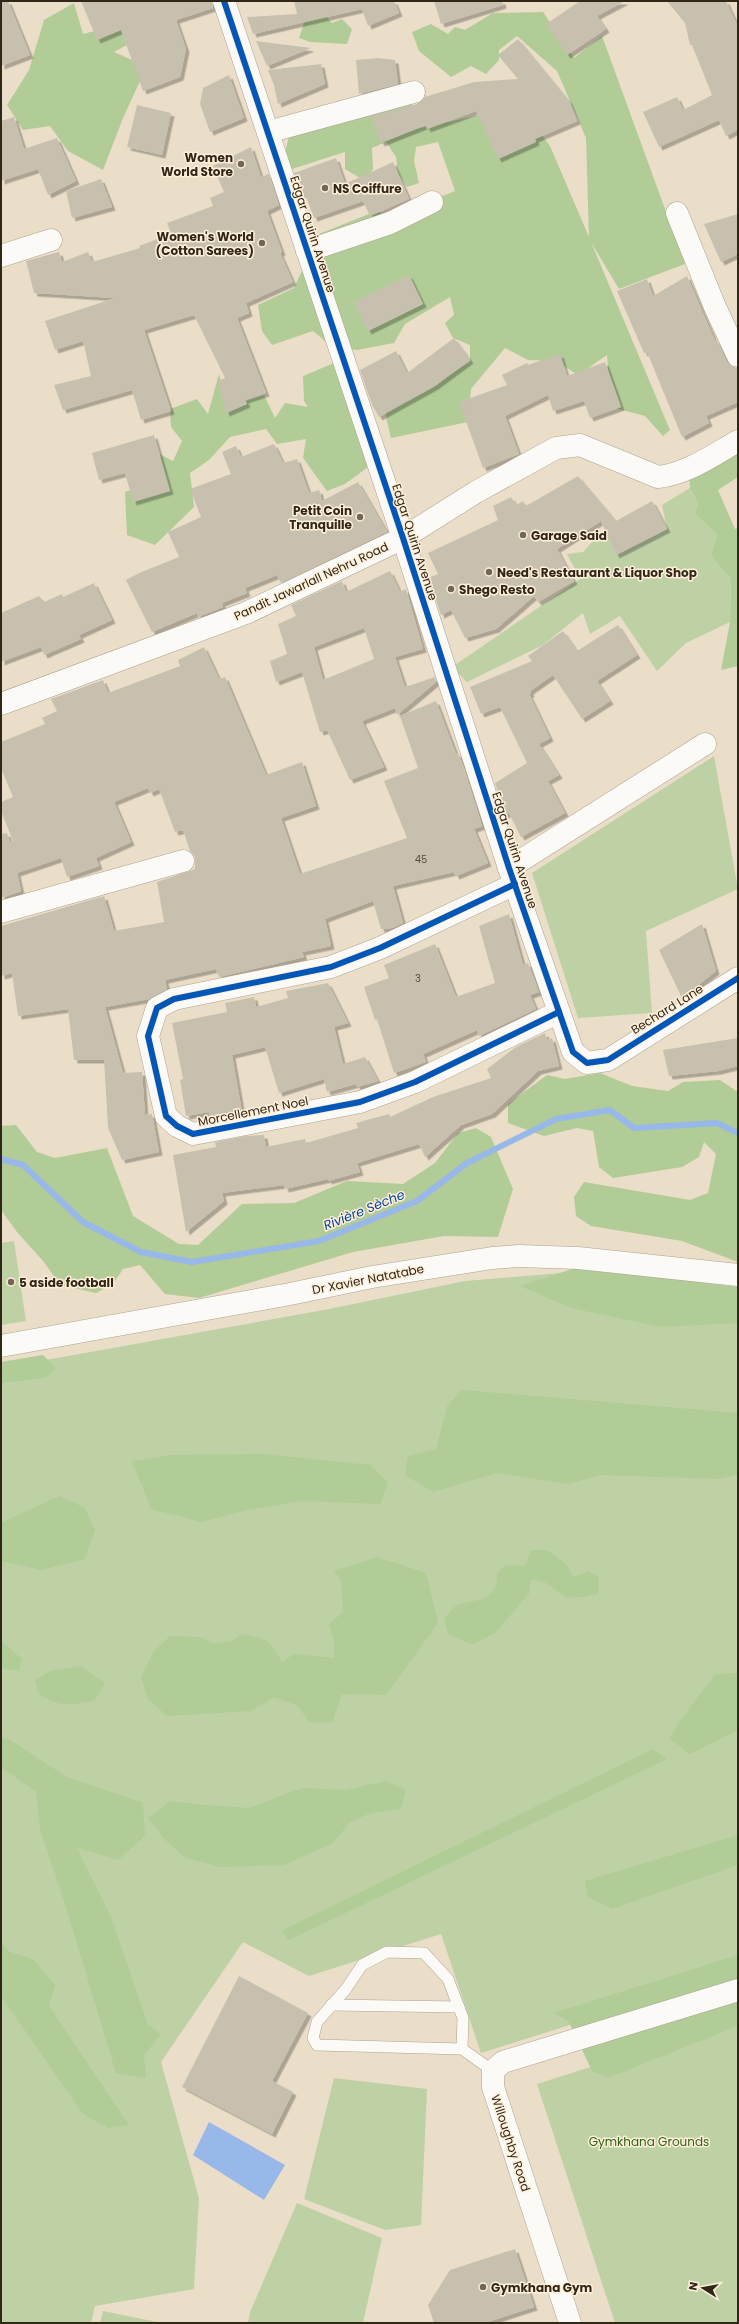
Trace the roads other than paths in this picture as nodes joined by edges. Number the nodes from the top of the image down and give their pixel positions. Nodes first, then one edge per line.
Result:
1 (224, 1) edge
2 (414, 92) dead end
3 (268, 132) junction
4 (432, 202) dead end
5 (677, 213) dead end
6 (50, 240) dead end
7 (307, 251) junction
8 (1, 256) edge
9 (738, 356) edge
10 (738, 441) edge
11 (403, 538) junction
12 (1, 704) edge
13 (705, 744) dead end
14 (183, 861) dead end
15 (512, 876) junction
16 (1, 912) edge
17 (738, 978) edge
18 (559, 1012) junction
19 (608, 1060) joint
20 (738, 1275) edge
21 (1, 1346) edge
22 (738, 1990) edge
23 (331, 2005) junction
24 (459, 2007) junction
25 (462, 2049) junction
26 (493, 2071) junction
27 (570, 2323) edge

1 - 3 street, Edgar Quirin Avenue
2 - 3 street
3 - 7 street, Edgar Quirin Avenue
4 - 7 street
5 - 9 street
6 - 8 street
7 - 11 street, Edgar Quirin Avenue
10 - 11 street, Pandit Jawarlall Nehru Road
11 - 12 street, Pandit Jawarlall Nehru Road
11 - 15 street, Edgar Quirin Avenue
13 - 15 street, Morcellement Noel
14 - 16 street
15 - 18 street, Edgar Quirin Avenue
15 - 18 street, Morcellement Noel
17 - 19 street, Bechard Lane
18 - 19 street, Edgar Quirin Avenue
20 - 21 street, Dr Xavier Natatabe
22 - 26 street
23 - 24 lane
23 - 24 lane
23 - 25 lane
24 - 25 lane
25 - 26 lane
26 - 27 street, Willoughby Road

